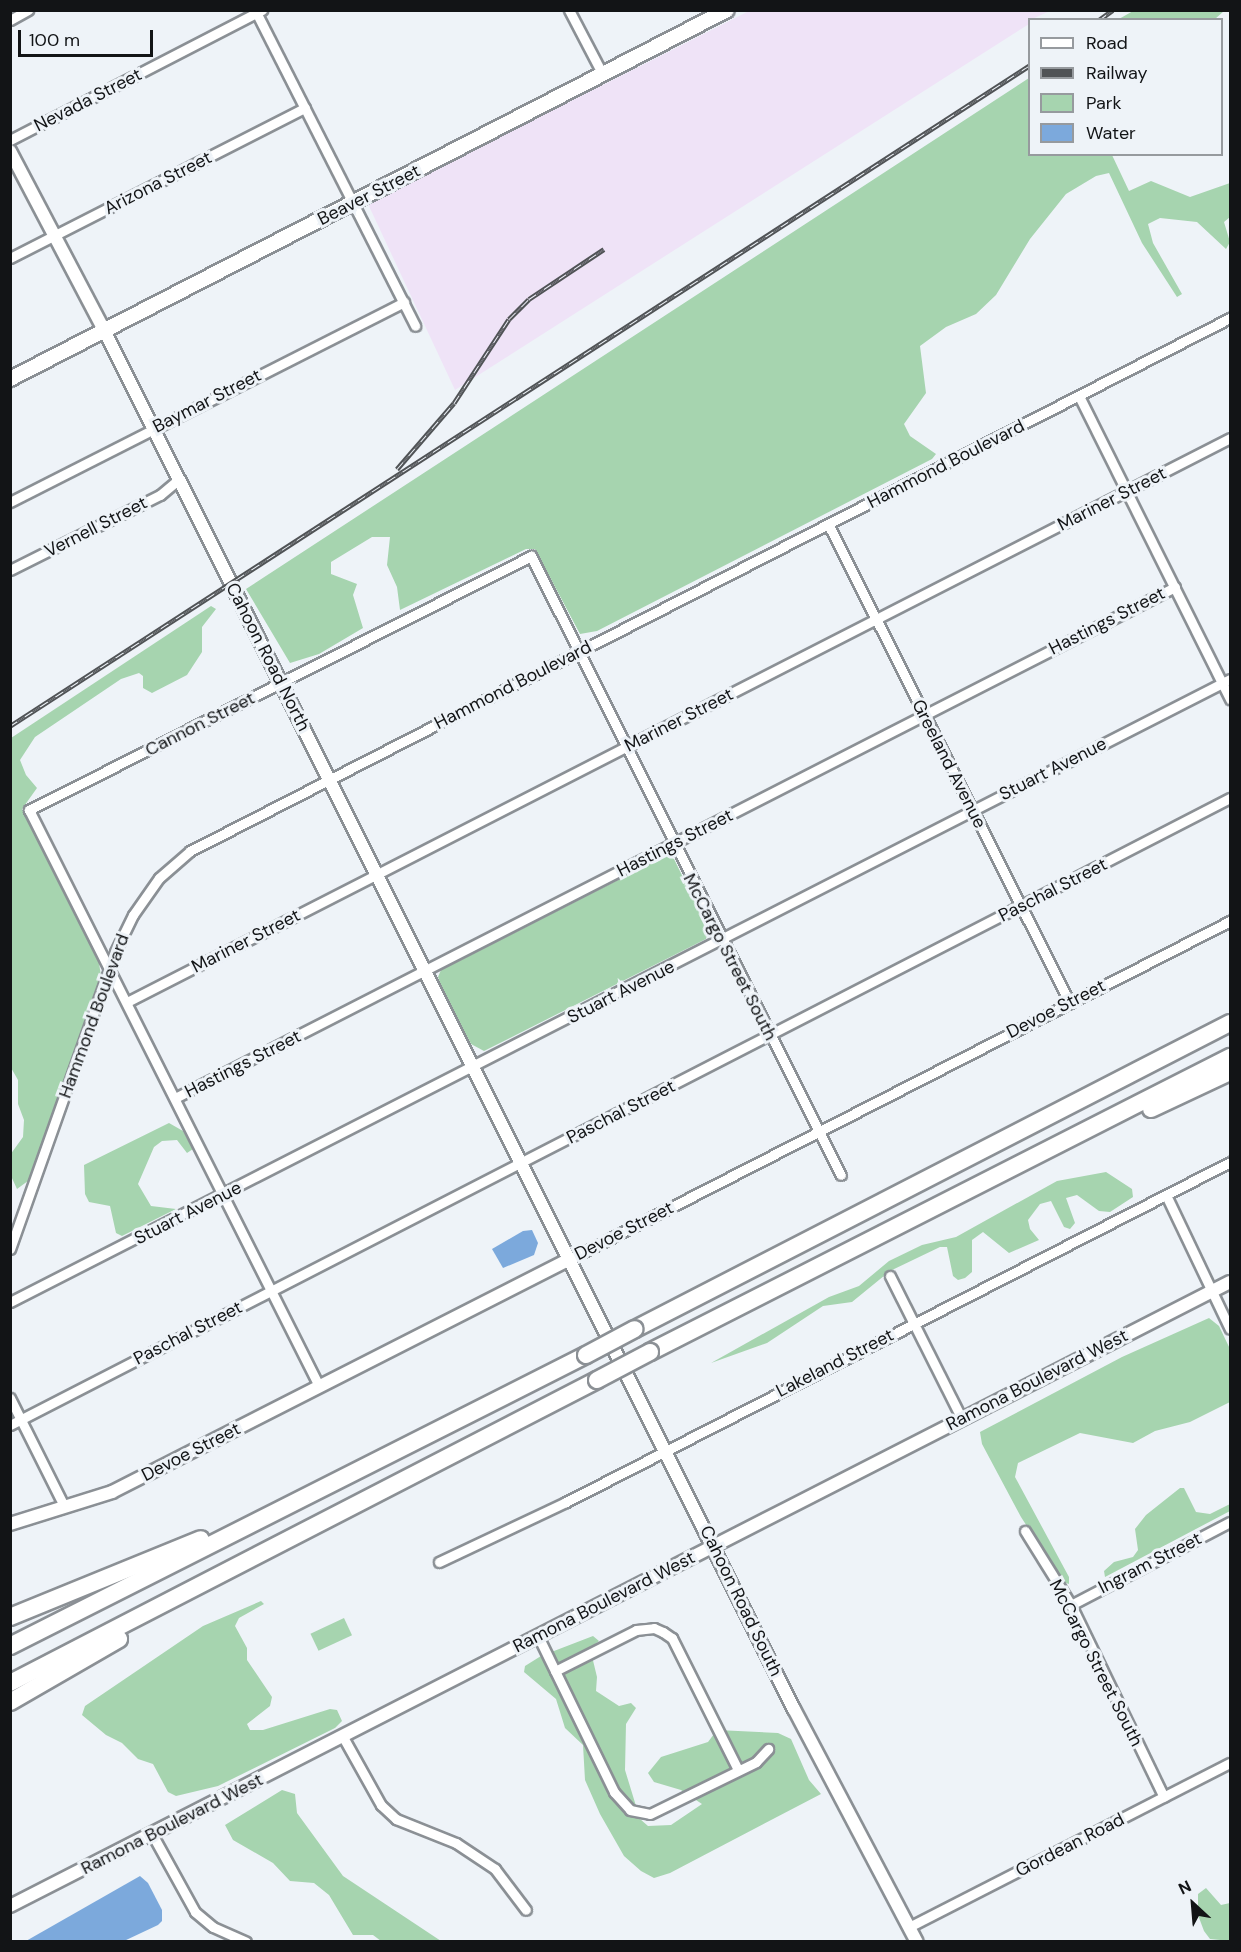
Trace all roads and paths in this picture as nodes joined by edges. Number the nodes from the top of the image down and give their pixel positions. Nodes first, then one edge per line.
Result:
1 (28, 10) edge
2 (569, 10) edge
3 (727, 10) edge
4 (258, 12) edge
5 (10, 20) edge
6 (603, 75) junction
7 (305, 108) junction
8 (10, 140) edge
9 (10, 152) edge
10 (355, 202) junction
11 (54, 235) junction
12 (10, 258) edge
13 (404, 302) junction
14 (1230, 318) edge
15 (416, 326) dead end
16 (104, 330) junction
17 (10, 379) edge
18 (1079, 396) junction
19 (152, 428) junction
20 (1230, 438) edge
21 (178, 480) junction
22 (1127, 492) junction
23 (10, 502) edge
24 (828, 524) junction
25 (531, 556) joint
26 (10, 570) edge
27 (1175, 587) junction
28 (876, 619) junction
29 (579, 652) junction
30 (1227, 681) edge
31 (281, 683) junction
32 (1230, 699) edge
33 (924, 715) junction
34 (627, 747) junction
35 (329, 779) junction
36 (1230, 798) edge
37 (973, 811) junction
38 (674, 843) junction
39 (377, 876) junction
40 (1020, 908) junction
41 (1230, 921) edge
42 (722, 940) junction
43 (111, 969) junction
44 (425, 972) junction
45 (128, 1002) junction
46 (1070, 1003) junction
47 (1230, 1023) edge
48 (770, 1036) junction
49 (1230, 1057) edge
50 (473, 1068) junction
51 (1230, 1072) edge
52 (176, 1098) junction
53 (818, 1131) junction
54 (1036, 1155) junction
55 (1230, 1162) edge
56 (522, 1163) junction
57 (841, 1175) dead end
58 (224, 1194) junction
59 (1166, 1195) junction
60 (10, 1250) edge
61 (570, 1259) junction
62 (890, 1276) dead end
63 (1230, 1282) edge
64 (272, 1290) junction
65 (1211, 1291) junction
66 (10, 1302) edge
67 (914, 1323) junction
68 (1230, 1329) edge
69 (320, 1386) junction
70 (10, 1398) edge
71 (21, 1419) junction
72 (962, 1419) junction
73 (10, 1425) edge
74 (667, 1450) junction
75 (64, 1506) junction
76 (1230, 1522) edge
77 (10, 1524) edge
78 (242, 1527) junction
79 (1025, 1531) dead end
80 (715, 1545) junction
81 (246, 1562) junction
82 (439, 1562) dead end
83 (1071, 1605) junction
84 (10, 1617) edge
85 (538, 1636) junction
86 (10, 1646) edge
87 (555, 1671) junction
88 (10, 1683) edge
89 (10, 1702) edge
90 (343, 1737) junction
91 (768, 1749) dead end
92 (1230, 1763) edge
93 (738, 1770) junction
94 (1164, 1797) junction
95 (152, 1834) junction
96 (10, 1906) edge
97 (526, 1910) dead end
98 (909, 1927) junction
99 (246, 1941) edge
100 (917, 1941) edge

1 - 5 street
2 - 6 street
3 - 6 main road, Beaver Street
4 - 7 street
4 - 8 street, Nevada Street
6 - 10 main road, Beaver Street
7 - 10 street
7 - 11 street, Arizona Street
9 - 11 street, Cahoon Road North
10 - 13 street
10 - 16 main road, Beaver Street
11 - 12 street, Arizona Street
11 - 16 street, Cahoon Road North
13 - 15 street
13 - 19 street, Baymar Street
14 - 18 street, Hammond Boulevard
16 - 17 main road, Beaver Street
16 - 19 street, Cahoon Road North
18 - 22 street
18 - 24 street, Hammond Boulevard
19 - 21 street, Cahoon Road North
19 - 23 street, Baymar Street
20 - 22 street, Mariner Street
21 - 26 street, Vernell Street
21 - 31 street, Cahoon Road North
22 - 27 street
22 - 28 street, Mariner Street
24 - 28 street, Greeland Avenue
24 - 29 street, Hammond Boulevard
25 - 29 street, McCargo Street South
25 - 31 street, Cannon Street
27 - 30 street
27 - 33 street, Hastings Street
28 - 33 street, Greeland Avenue
28 - 34 street, Mariner Street
29 - 34 street, McCargo Street South
29 - 35 street, Hammond Boulevard
30 - 32 street
30 - 37 street, Stuart Avenue
31 - 35 street, Cahoon Road North
31 - 43 street, Cannon Street
33 - 37 street, Greeland Avenue
33 - 38 street, Hastings Street
34 - 38 street, McCargo Street South
34 - 39 street, Mariner Street
35 - 39 street, Cahoon Road North
35 - 43 street, Hammond Boulevard
36 - 40 street, Paschal Street
37 - 40 street, Greeland Avenue
37 - 42 street, Stuart Avenue
38 - 42 street, McCargo Street South
38 - 44 street, Hastings Street
39 - 44 street, Cahoon Road North
39 - 45 street, Mariner Street
40 - 46 street, Greeland Avenue
40 - 48 street, Paschal Street
41 - 46 street, Devoe Street
42 - 48 street, McCargo Street South
42 - 50 street, Stuart Avenue
43 - 45 street
43 - 60 street, Hammond Boulevard
44 - 50 street, Cahoon Road North
44 - 52 street, Hastings Street
45 - 52 street
46 - 53 street, Devoe Street
47 - 78 highway, bridge
48 - 53 street, McCargo Street South
48 - 56 street, Paschal Street
49 - 54 highway
50 - 56 street, Cahoon Road North
50 - 58 street, Stuart Avenue
51 - 54 highway
52 - 58 street
53 - 57 street, McCargo Street South
53 - 61 street, Devoe Street
54 - 81 highway, bridge
55 - 59 street, Lakeland Street
56 - 61 street
56 - 64 street, Paschal Street
58 - 64 street
58 - 66 street, Stuart Avenue
59 - 65 street
59 - 67 street, Lakeland Street
61 - 69 street, Devoe Street
61 - 74 street, Cahoon Road South
62 - 67 street
63 - 65 street, Ramona Boulevard West
64 - 69 street
64 - 71 street, Paschal Street
65 - 68 street
65 - 72 street, Ramona Boulevard West
67 - 72 street
67 - 74 street, Lakeland Street
69 - 75 street, Devoe Street
70 - 71 street
71 - 73 street, Paschal Street
71 - 75 street
72 - 80 street, Ramona Boulevard West
74 - 80 street, Cahoon Road South
74 - 82 street, Lakeland Street
75 - 77 street, Devoe Street
76 - 83 street, Ingram Street
78 - 84 highway
78 - 86 highway
79 - 83 street, McCargo Street South
80 - 85 street, Ramona Boulevard West
80 - 98 street, Cahoon Road South
81 - 88 highway
81 - 89 highway
83 - 94 street, McCargo Street South
85 - 87 street
85 - 90 street, Ramona Boulevard West
87 - 93 street
87 - 93 street
90 - 95 street, Ramona Boulevard West
90 - 97 street
91 - 93 street
92 - 94 street, Gordean Road
94 - 98 street, Gordean Road
95 - 96 street, Ramona Boulevard West
95 - 99 street
98 - 100 street, Cahoon Road South

